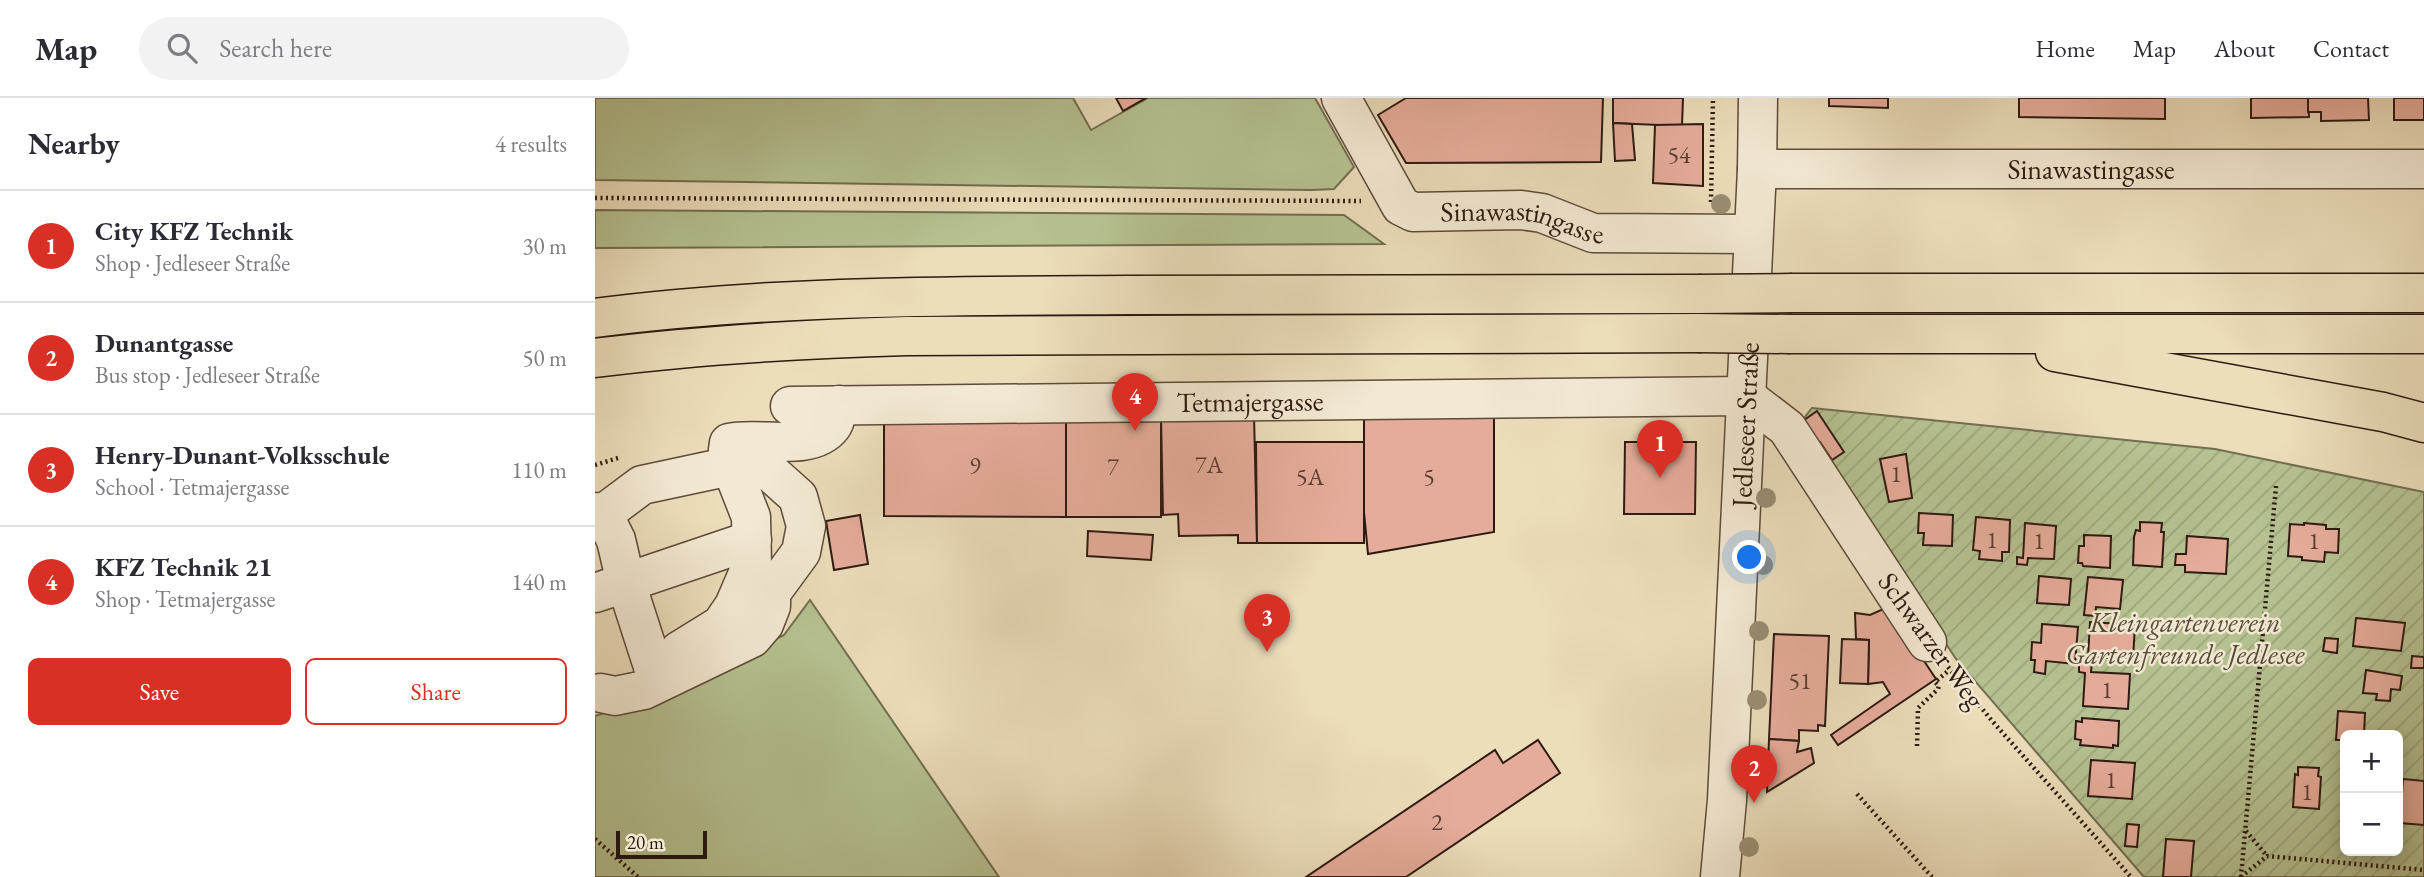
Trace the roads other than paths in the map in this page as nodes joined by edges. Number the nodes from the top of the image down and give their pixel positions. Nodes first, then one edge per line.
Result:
1 (1341, 98) edge
2 (1758, 98) edge
3 (1757, 169) junction
4 (2424, 169) edge
5 (1753, 234) junction
6 (2424, 272) edge
7 (595, 293) edge
8 (2334, 293) junction
9 (2424, 293) edge
10 (654, 310) junction
11 (595, 318) edge
12 (1959, 334) junction
13 (2424, 334) edge
14 (736, 344) junction
15 (595, 358) edge
16 (595, 384) edge
17 (1773, 404) junction
18 (839, 405) junction
19 (790, 406) dead end
20 (2424, 423) edge
21 (731, 466) junction
22 (599, 513) edge
23 (765, 569) junction
24 (611, 588) edge
25 (1939, 656) road end
26 (655, 674) junction
27 (598, 694) edge
28 (1720, 877) edge

1 - 5 street, Sinawastingasse
2 - 3 street, Jedleseer Straße
3 - 4 street, Sinawastingasse
3 - 5 street, Jedleseer Straße
5 - 17 street, Jedleseer Straße
6 - 8 highway
7 - 10 highway
8 - 9 highway
8 - 10 highway, bridge
10 - 11 highway
12 - 13 highway
12 - 14 highway, bridge
12 - 20 highway
14 - 15 highway
14 - 16 highway
17 - 18 street, Tetmajergasse
17 - 25 street, Schwarzer Weg
17 - 28 street, Jedleseer Straße
18 - 19 street, Tetmajergasse
18 - 21 street
21 - 22 street
21 - 23 street
21 - 23 street
22 - 24 street
23 - 24 street
23 - 26 street
23 - 26 street
24 - 26 street
26 - 27 street

